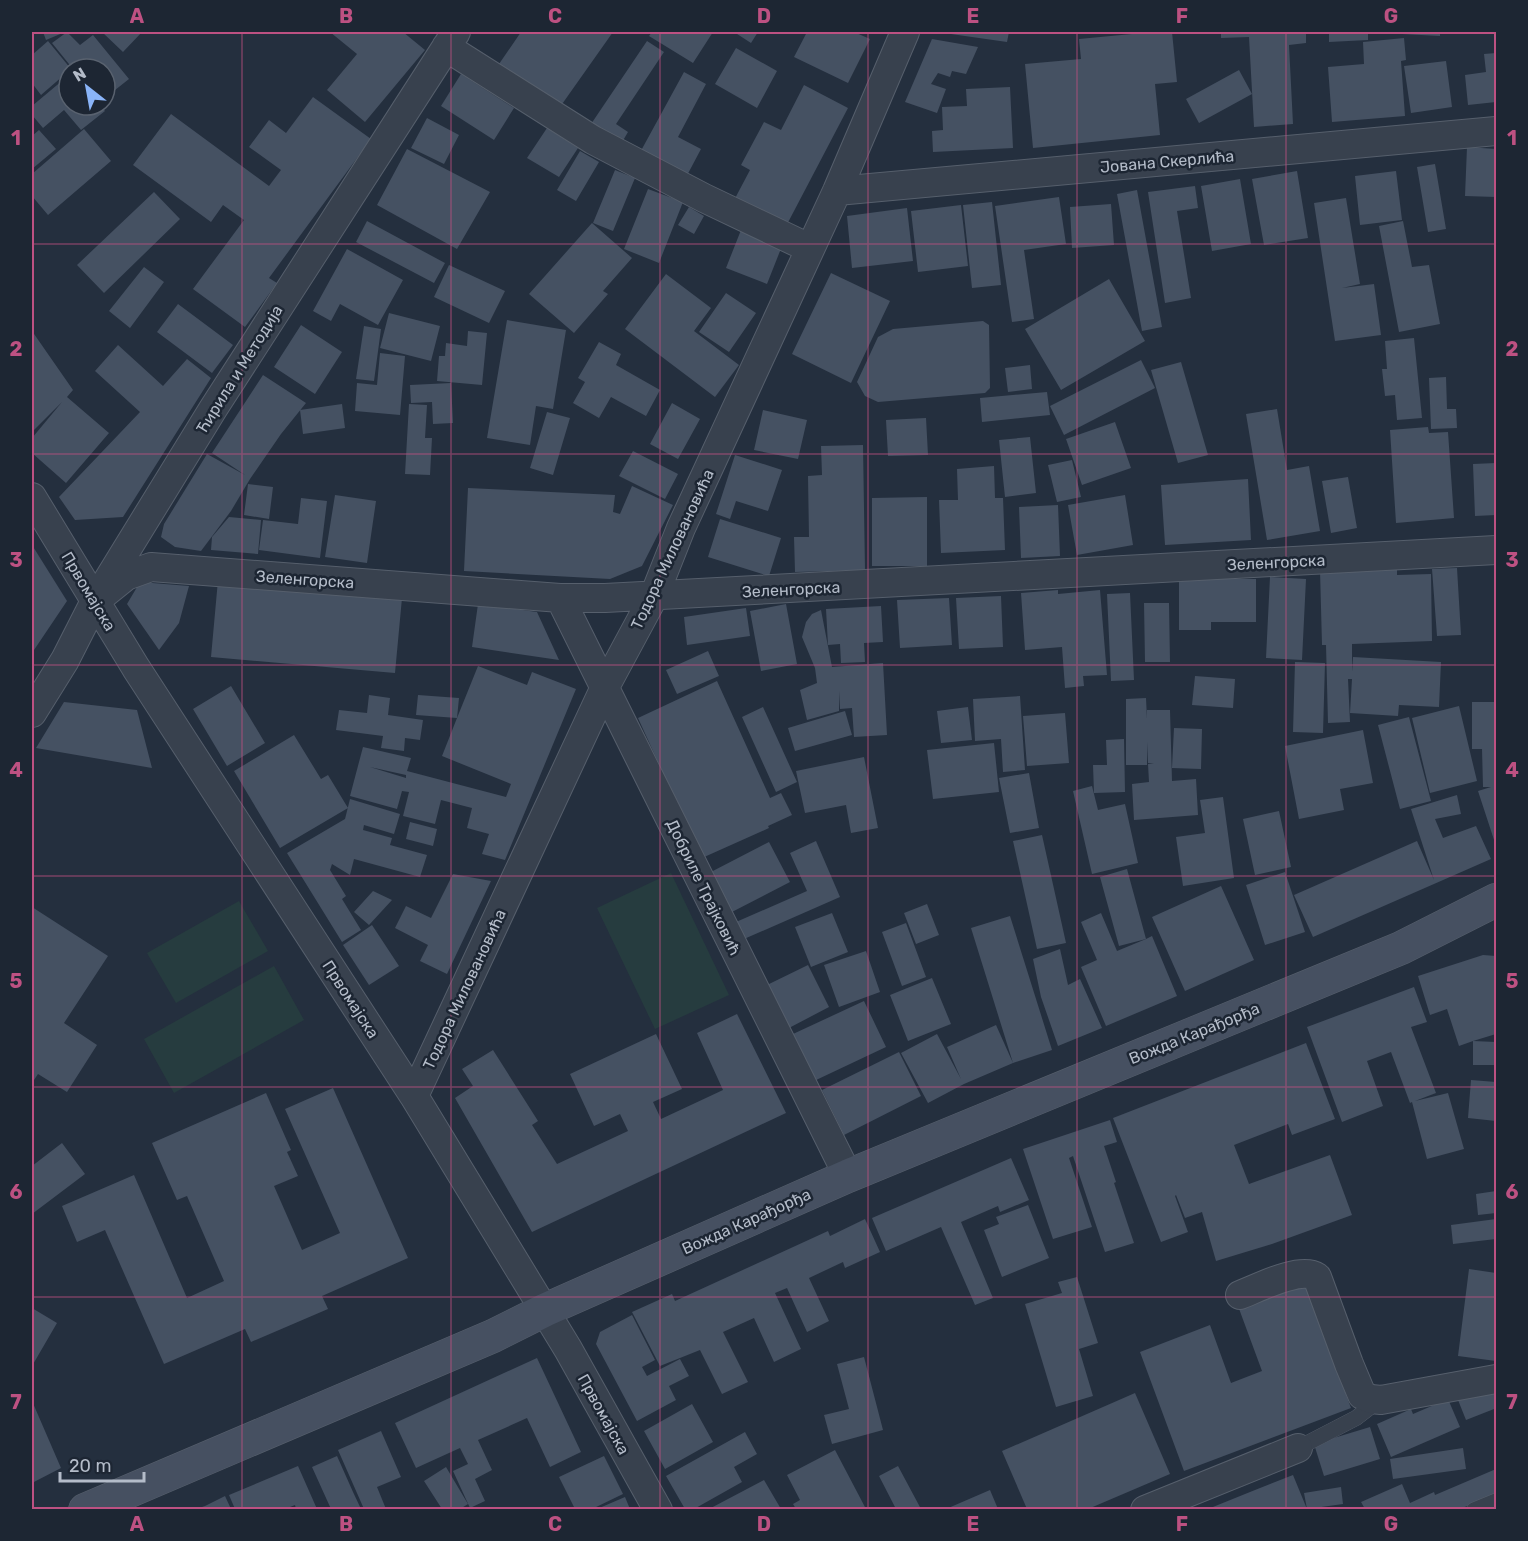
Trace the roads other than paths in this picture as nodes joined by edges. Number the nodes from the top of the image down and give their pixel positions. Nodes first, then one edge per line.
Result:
1 (905, 32) edge
2 (451, 39) edge
3 (1497, 131) edge
4 (837, 191) junction
5 (809, 248) junction
6 (32, 497) edge
7 (1497, 550) edge
8 (654, 596) junction
9 (560, 598) junction
10 (95, 601) junction
11 (605, 687) junction
12 (32, 712) edge
13 (1497, 900) edge
14 (1497, 922) edge
15 (1401, 948) junction
16 (414, 1096) junction
17 (848, 1176) junction
18 (1240, 1295) dead end
19 (544, 1310) junction
20 (1497, 1379) edge
21 (1371, 1399) junction
22 (1298, 1448) joint
23 (1497, 1501) edge
24 (91, 1508) edge
25 (658, 1509) edge
26 (1145, 1509) edge
27 (1474, 1509) edge

1 - 4 street, Тодора Миловановића
2 - 5 street
2 - 10 street, Ћирила и Методија
3 - 4 street, Јована Скерлића
4 - 5 street, Тодора Миловановића
5 - 8 street, Тодора Миловановића
6 - 10 street, Првомајска
7 - 8 street, Зеленгорска
8 - 9 street, Зеленгорска
8 - 11 street, Тодора Миловановића
9 - 10 street, Зеленгорска
9 - 11 street, Добриле Трајковић
10 - 12 street, Ћирила и Методија
10 - 16 street, Првомајска
11 - 16 street, Тодора Миловановића
11 - 17 street, Добриле Трајковић
13 - 15 main road, Вожда Карађорђа
14 - 15 main road, Вожда Карађорђа
15 - 17 main road, Вожда Карађорђа
16 - 19 street, Првомајска
17 - 19 main road, Вожда Карађорђа
18 - 21 street
19 - 24 main road, Вожда Карађорђа
19 - 25 street, Првомајска
20 - 21 street
21 - 22 lane
22 - 26 street
23 - 27 lane

